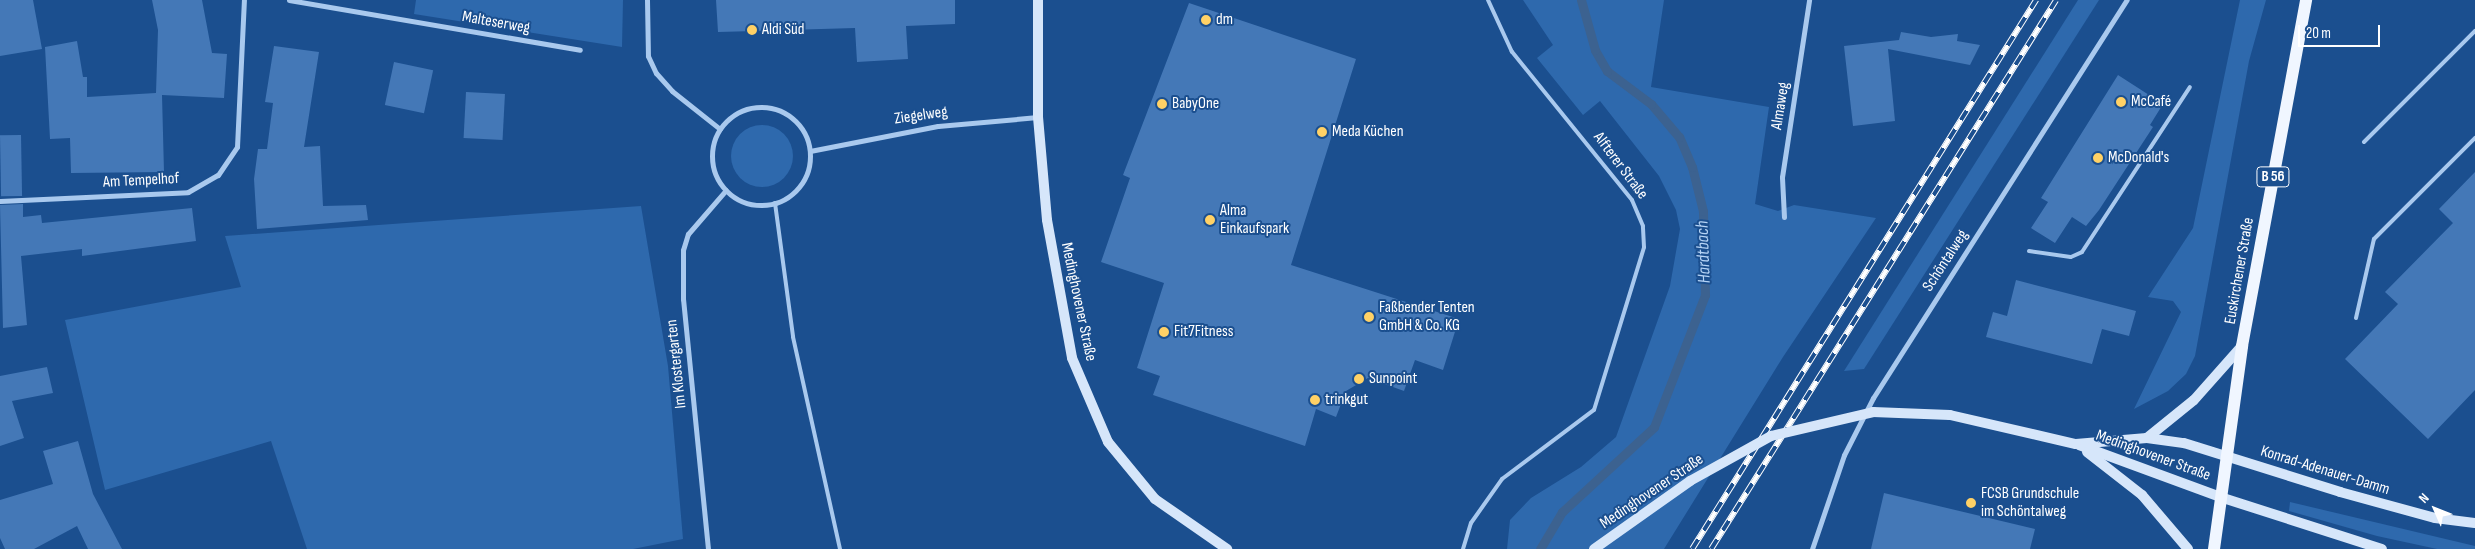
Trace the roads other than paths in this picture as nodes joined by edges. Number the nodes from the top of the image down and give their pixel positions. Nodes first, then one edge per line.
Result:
1 (244, 0) edge
2 (289, 0) edge
3 (647, 0) edge
4 (1038, 0) edge
5 (1488, 0) edge
6 (1809, 0) edge
7 (2127, 0) edge
8 (2306, 0) edge
9 (2475, 31) edge
10 (580, 50) dead end
11 (2190, 87) dead end
12 (1038, 117) junction
13 (720, 129) junction
14 (2475, 138) edge
15 (2364, 142) dead end
16 (810, 150) junction
17 (726, 190) junction
18 (0, 201) edge
19 (775, 203) junction
20 (1784, 217) dead end
21 (2028, 251) dead end
22 (2356, 318) dead end
23 (2242, 346) junction
24 (2147, 438) junction
25 (2076, 444) junction
26 (2226, 456) junction
27 (2220, 497) junction
28 (2475, 523) edge
29 (2377, 548) edge
30 (708, 549) edge
31 (840, 549) edge
32 (1227, 549) edge
33 (1463, 549) edge
34 (1594, 549) edge
35 (1812, 549) edge
36 (2188, 549) edge
37 (2214, 549) edge
38 (2350, 549) edge

1 - 18 street, Am Tempelhof
2 - 10 street, Malteserweg
3 - 13 street
4 - 12 main road, Medinghovener Straße
5 - 33 lane, Alfterer Straße
6 - 20 street, Almaweg
7 - 35 street, Schöntalweg
8 - 23 main road, Euskirchener Straße / B 56
9 - 15 lane
11 - 21 lane
12 - 16 street, Ziegelweg
12 - 32 main road, Medinghovener Straße
13 - 16 street
13 - 17 street
14 - 22 lane
16 - 19 street
17 - 19 street
17 - 30 street, Im Klostergarten
19 - 31 lane
23 - 24 main road
23 - 26 main road, Euskirchener Straße / B 56
24 - 25 main road, Medinghovener Straße
24 - 26 main road, Medinghovener Straße
25 - 27 main road, Medinghovener Straße
25 - 34 main road, Medinghovener Straße, bridge
25 - 36 main road
26 - 27 main road, Euskirchener Straße / B 56
26 - 28 main road, Konrad-Adenauer-Damm
27 - 29 main road
27 - 37 main road, Euskirchener Straße / B 56
29 - 38 main road

